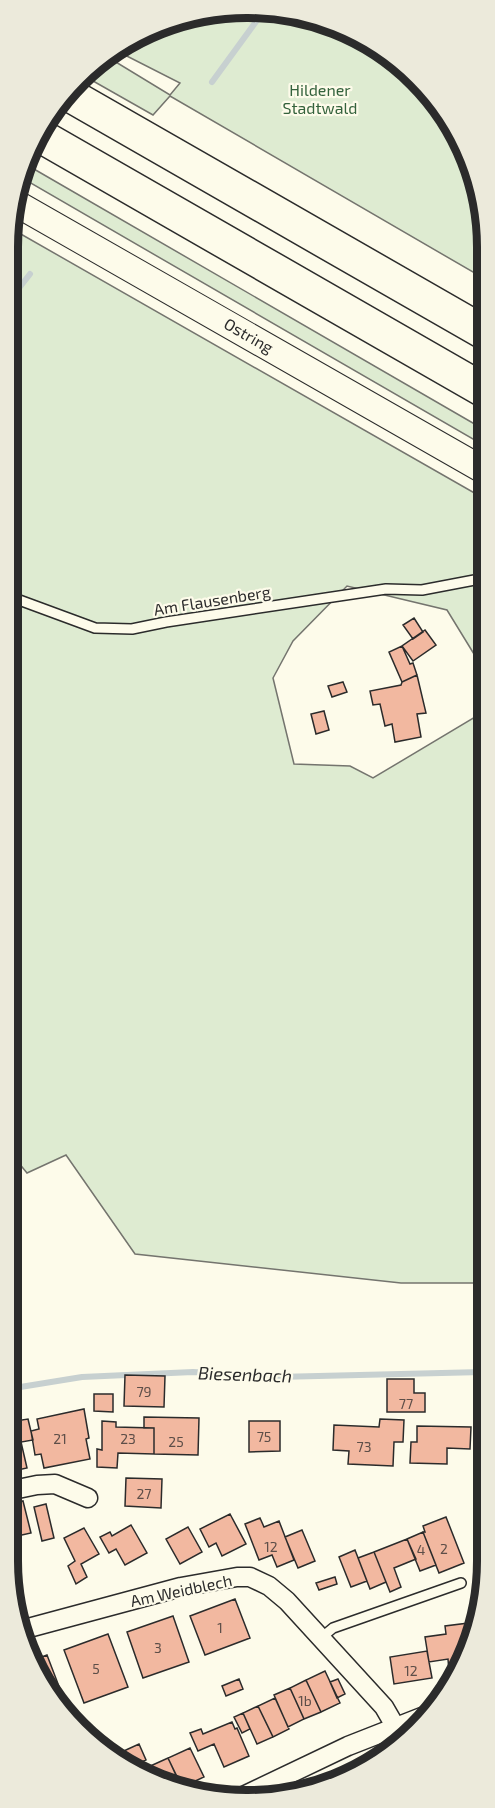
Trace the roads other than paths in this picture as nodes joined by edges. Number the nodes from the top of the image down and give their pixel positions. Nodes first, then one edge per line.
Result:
1 (74, 97) edge
2 (46, 139) edge
3 (22, 206) edge
4 (477, 328) edge
5 (477, 386) edge
6 (477, 466) edge
7 (477, 580) edge
8 (18, 600) edge
9 (18, 1489) edge
10 (88, 1498) dead end
11 (461, 1583) dead end
12 (28, 1628) edge
13 (321, 1638) junction
14 (413, 1720) edge
15 (395, 1726) junction
16 (256, 1790) edge

1 - 4 highway
2 - 5 highway
3 - 6 main road, Ostring
7 - 8 lane, Am Flausenberg
9 - 10 street
11 - 13 lane
12 - 13 street, Am Weidblech
13 - 15 street, Am Weidblech
14 - 15 street
15 - 16 street

